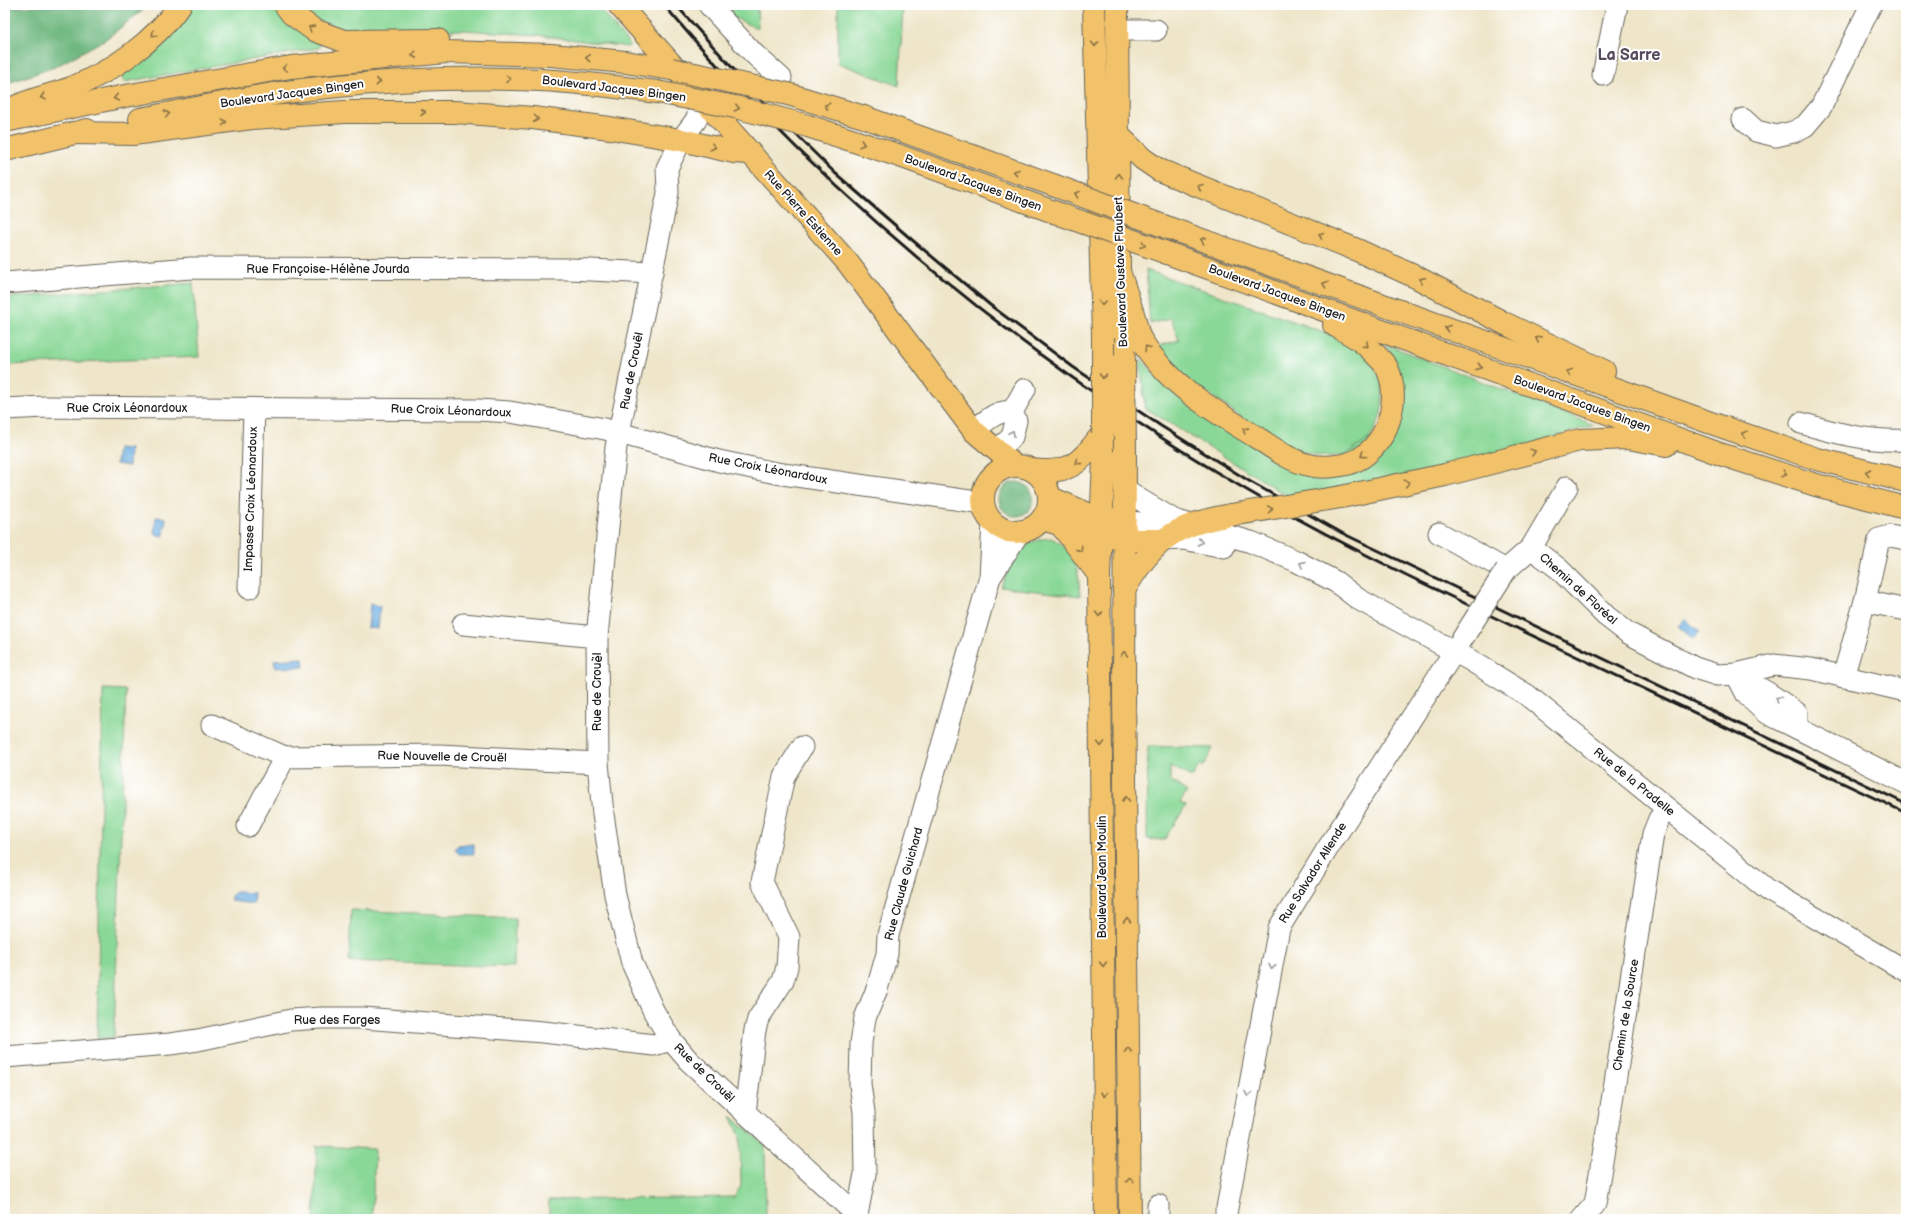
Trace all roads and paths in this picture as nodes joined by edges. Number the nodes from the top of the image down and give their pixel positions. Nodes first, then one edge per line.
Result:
1 (180, 5) edge
2 (285, 5) edge
3 (619, 5) edge
4 (710, 5) edge
5 (1094, 5) edge
6 (1117, 5) edge
7 (1618, 5) edge
8 (1870, 5) edge
9 (1118, 30) junction
10 (1156, 30) dead end
11 (551, 55) junction
12 (1603, 75) dead end
13 (781, 78) dead end
14 (696, 91) junction
15 (5, 112) edge
16 (1743, 119) dead end
17 (5, 121) edge
18 (73, 133) junction
19 (1118, 135) junction
20 (681, 140) junction
21 (5, 150) edge
22 (749, 153) junction
23 (1120, 270) junction
24 (652, 273) junction
25 (5, 283) edge
26 (1285, 296) junction
27 (1025, 389) dead end
28 (5, 409) edge
29 (254, 409) junction
30 (1012, 412) junction
31 (1711, 423) junction
32 (1800, 423) dead end
33 (974, 431) junction
34 (619, 433) junction
35 (1103, 433) junction
36 (1906, 440) edge
37 (997, 450) junction
38 (1720, 454) junction
39 (1023, 468) junction
40 (991, 477) junction
41 (1906, 481) edge
42 (1567, 487) dead end
43 (1126, 489) junction
44 (1049, 497) junction
45 (983, 503) junction
46 (1906, 508) edge
47 (1051, 521) junction
48 (993, 522) junction
49 (1183, 522) junction
50 (1101, 527) junction
51 (1020, 531) junction
52 (1125, 531) junction
53 (1438, 533) dead end
54 (1906, 539) edge
55 (1162, 540) junction
56 (1531, 548) junction
57 (1506, 570) junction
58 (1099, 575) junction
59 (990, 577) junction
60 (249, 588) dead end
61 (1124, 590) junction
62 (1358, 599) junction
63 (1865, 601) junction
64 (1906, 610) edge
65 (463, 624) dead end
66 (597, 637) junction
67 (1458, 646) junction
68 (1736, 674) junction
69 (1843, 677) junction
70 (1906, 691) edge
71 (212, 725) dead end
72 (802, 747) dead end
73 (285, 757) junction
74 (598, 763) junction
75 (1906, 784) edge
76 (1667, 809) junction
77 (248, 826) dead end
78 (1906, 971) edge
79 (671, 1040) junction
80 (5, 1057) edge
81 (745, 1113) junction
82 (858, 1217) edge
83 (1106, 1219) edge
84 (1130, 1219) edge
85 (1225, 1219) edge
86 (1582, 1219) edge

1 -> 15 main road
11 -> 2 main road
3 - 14 main road, Rue Pierre Estienne
4 - 13 street
5 -> 35 main road, Boulevard Gustave Flaubert, bridge
6 - 9 main road, Boulevard Gustave Flaubert
7 - 12 street
8 - 16 street
9 - 10 street
9 - 19 main road, Boulevard Gustave Flaubert
11 -> 17 main road, Boulevard Jacques Bingen
31 -> 11 main road, Boulevard Jacques Bingen, bridge
14 - 20 street, Rue de Crouël
14 - 22 main road, Rue Pierre Estienne
18 -> 20 main road
18 - 21 main road, Boulevard Jacques Bingen
18 -> 26 main road, Boulevard Jacques Bingen, bridge
23 -> 19 main road, Boulevard Gustave Flaubert
31 -> 19 main road
20 -> 22 main road
20 - 24 street, Rue de Crouël
22 - 33 main road, Rue Pierre Estienne
26 -> 23 main road
23 - 43 main road, Boulevard Gustave Flaubert, bridge
24 - 25 street, Rue Françoise-Hélène Jourda
24 - 34 street, Rue de Crouël
26 -> 38 main road, Boulevard Jacques Bingen
27 - 30 street
28 - 29 street, Rue Croix Léonardoux
29 - 34 street, Rue Croix Léonardoux
29 - 60 street, Impasse Croix Léonardoux
30 - 33 street
37 -> 30 street
41 -> 31 main road, Boulevard Jacques Bingen
32 - 36 street
33 - 37 main road, Rue Pierre Estienne
33 - 40 main road, Rue Pierre Estienne
34 - 45 street, Rue Croix Léonardoux
34 - 66 street, Rue de Crouël
35 -> 39 main road
35 - 50 main road, Boulevard Gustave Flaubert
37 - 39 main road, Rue Pierre Estienne
38 -> 46 main road, Boulevard Jacques Bingen
49 -> 38 main road, bridge
39 - 40 main road
39 - 44 main road
40 - 45 main road
42 - 56 street
43 - 49 street
43 - 52 main road, Boulevard Gustave Flaubert
44 - 47 main road
44 - 50 main road
45 - 48 main road
47 - 50 main road
47 - 51 main road
47 -> 58 main road
48 - 51 main road
48 - 59 street, Rue Claude Guichard
49 - 52 street
49 - 55 main road
62 -> 49 street, Rue de la Pradelle
50 - 52 main road
50 - 58 main road, Boulevard Jean Moulin
51 - 59 street, Rue Claude Guichard
52 - 55 main road
52 - 61 main road, Boulevard Jean Moulin
53 - 57 street
54 - 63 street
55 - 61 main road
55 -> 62 street, Rue de la Pradelle
56 - 57 street, Chemin de Floréal
56 - 68 street, Chemin de Floréal
57 - 67 street, Chemin de Floréal, bridge
58 -> 83 main road, Boulevard Jean Moulin
59 - 82 street, Rue Claude Guichard
84 -> 61 main road, Boulevard Jean Moulin
62 - 67 street, Rue de la Pradelle
63 - 64 street
63 - 69 street
65 - 66 street
66 - 74 street, Rue de Crouël
67 - 76 street, Rue de la Pradelle
67 -> 85 street, Rue Salvador Allende
68 - 69 street, Chemin de Floréal
68 - 75 street
69 - 70 street, Chemin de Floréal
71 - 73 street, Rue Nouvelle de Crouël
72 - 81 street
73 - 74 street, Rue Nouvelle de Crouël
73 - 77 street
74 - 79 street, Rue de Crouël
76 - 78 street, Rue de la Pradelle
76 - 86 street, Chemin de la Source
79 - 80 street, Rue des Farges
79 - 81 street, Rue de Crouël
81 - 82 street, Rue de Crouël

